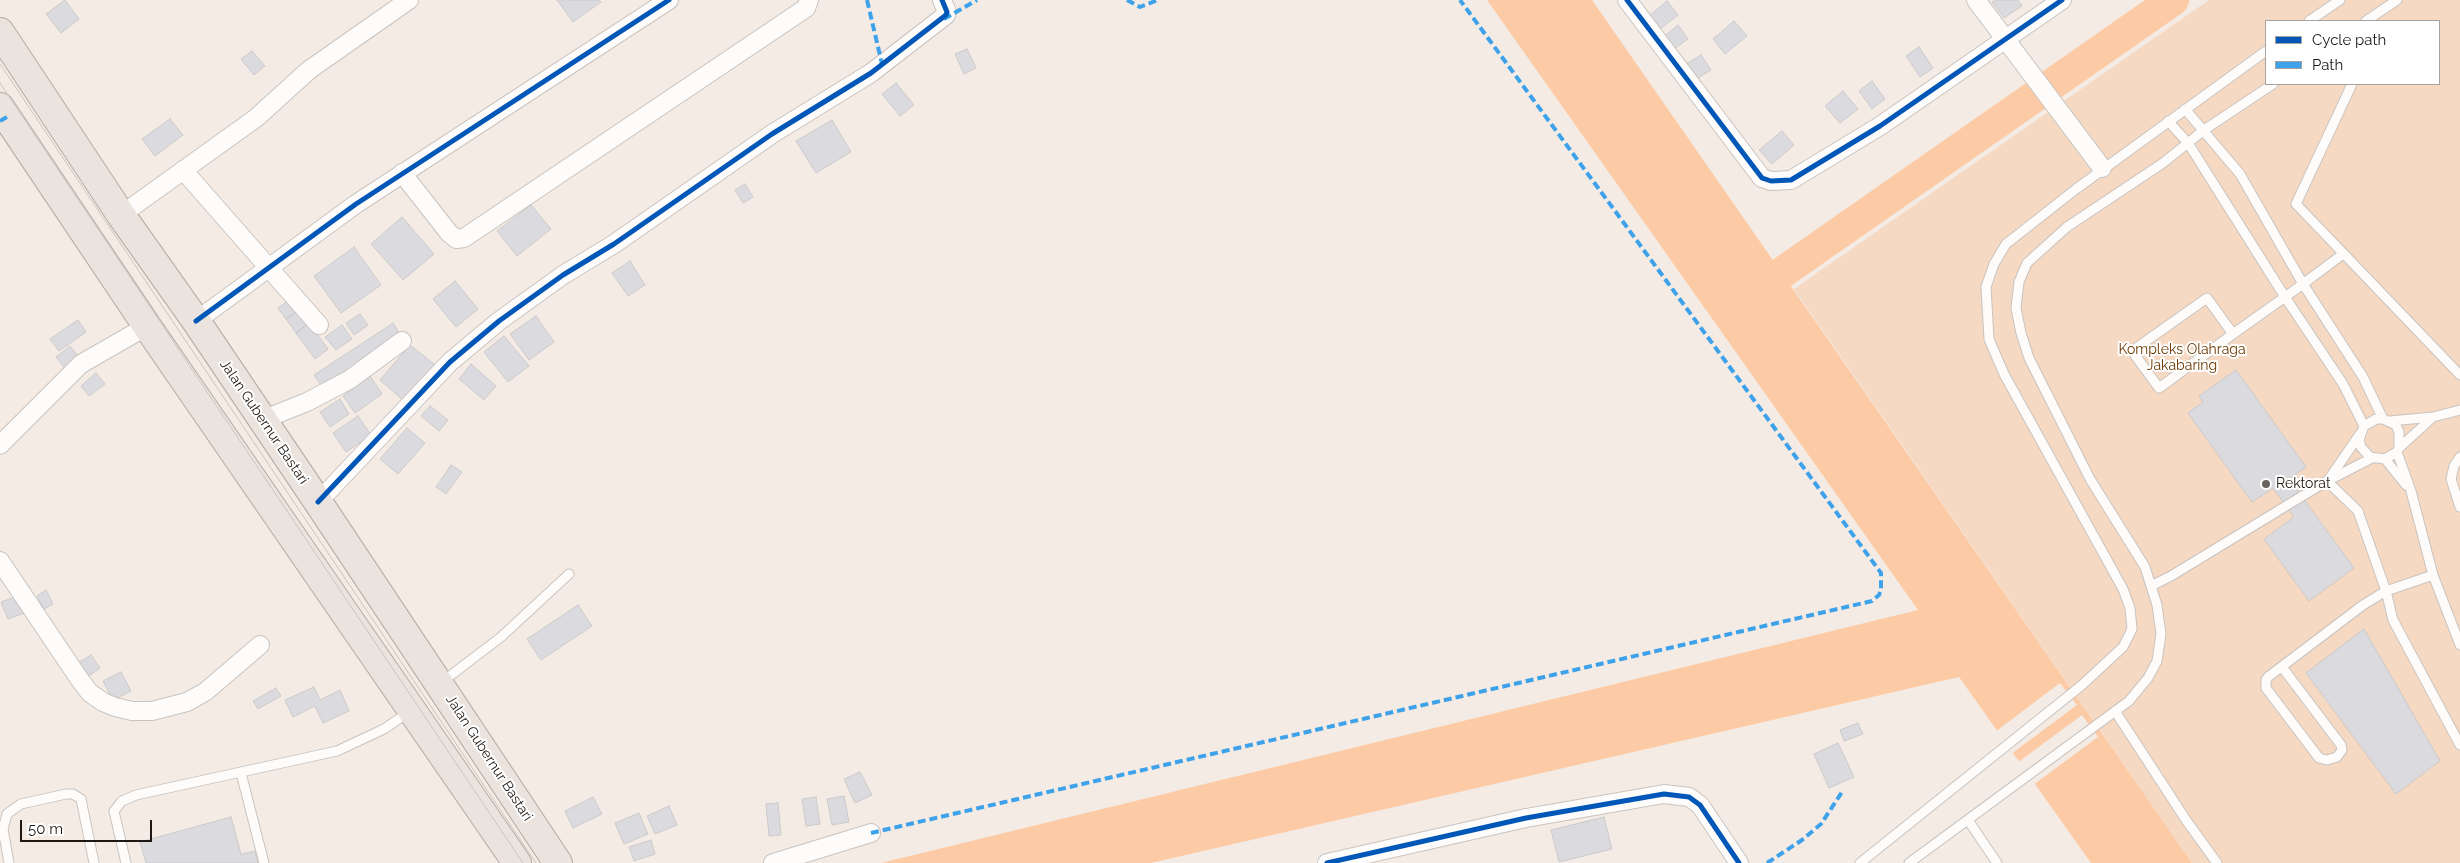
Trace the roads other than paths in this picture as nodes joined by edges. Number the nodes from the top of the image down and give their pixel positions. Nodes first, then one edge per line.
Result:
1 (409, 0) edge
2 (669, 0) edge
3 (809, 0) edge
4 (942, 0) edge
5 (1627, 0) edge
6 (1976, 0) edge
7 (2062, 0) edge
8 (2340, 0) edge
9 (2397, 0) edge
10 (2310, 20) edge
11 (2367, 20) edge
12 (0, 32) edge
13 (2006, 39) junction
14 (2265, 52) edge
15 (2272, 85) edge
16 (2352, 85) edge
17 (0, 107) edge
18 (2185, 109) junction
19 (2168, 121) junction
20 (2204, 130) junction
21 (2188, 143) junction
22 (2102, 168) junction
23 (183, 170) junction
24 (402, 173) junction
25 (121, 215) junction
26 (2343, 254) junction
27 (270, 267) junction
28 (2303, 284) junction
29 (2285, 297) junction
30 (196, 321) junction
31 (319, 325) dead end
32 (147, 326) junction
33 (2234, 334) junction
34 (402, 342) dead end
35 (2460, 375) edge
36 (2460, 410) edge
37 (2433, 417) junction
38 (262, 420) junction
39 (2387, 420) junction
40 (2362, 429) junction
41 (0, 445) edge
42 (2398, 450) junction
43 (2460, 457) edge
44 (2372, 458) junction
45 (2385, 459) junction
46 (2327, 481) junction
47 (2411, 491) junction
48 (318, 502) junction
49 (2460, 507) edge
50 (0, 561) edge
51 (569, 574) dead end
52 (2432, 575) junction
53 (2151, 586) junction
54 (2386, 591) junction
55 (260, 645) dead end
56 (2460, 645) edge
57 (2282, 667) junction
58 (439, 684) junction
59 (412, 710) junction
60 (2116, 711) junction
61 (2460, 745) edge
62 (242, 773) junction
63 (1968, 820) junction
64 (871, 833) dead end
65 (1337, 862) edge
66 (9, 863) edge
67 (94, 863) edge
68 (126, 863) edge
69 (264, 863) edge
70 (516, 863) edge
71 (558, 863) edge
72 (773, 863) edge
73 (1739, 863) edge
74 (1860, 863) edge
75 (1909, 863) edge
76 (1997, 863) edge
77 (2217, 863) edge

1 - 23 street
2 - 24 street
3 - 24 street
4 - 48 street
5 - 13 street
6 - 13 street
7 - 13 street
8 - 10 lane
9 - 11 lane
12 - 25 highway, Jalan Gubernur Bastari
13 - 22 street
14 - 18 lane
15 - 20 lane
16 - 26 lane
17 - 32 highway
18 - 19 lane
18 - 20 lane
19 - 21 lane
19 - 22 lane
20 - 21 lane
20 - 28 lane
21 - 29 lane
21 - 53 lane
22 - 74 lane
23 - 25 street
23 - 27 street
24 - 27 street
25 - 30 highway, Jalan Gubernur Bastari
26 - 28 lane
26 - 35 lane
27 - 30 street
27 - 31 street
28 - 29 lane
28 - 39 lane
29 - 33 lane
29 - 40 lane
30 - 38 highway, Jalan Gubernur Bastari
32 - 41 street
32 - 59 highway
33 - 33 lane
34 - 38 street
36 - 37 lane
37 - 39 lane
37 - 42 lane
38 - 48 highway, Jalan Gubernur Bastari
39 - 40 lane
39 - 42 lane
40 - 44 lane
40 - 46 lane
42 - 45 lane
42 - 47 lane
43 - 49 lane
44 - 45 lane
44 - 46 lane
45 - 47 lane
46 - 53 lane
46 - 54 lane
47 - 52 lane
48 - 58 highway, Jalan Gubernur Bastari
50 - 55 street
51 - 58 lane
52 - 54 lane
52 - 56 lane
53 - 60 lane
54 - 57 lane
54 - 61 lane
57 - 57 lane
58 - 71 highway, Jalan Gubernur Bastari
59 - 62 lane
59 - 70 highway
60 - 63 lane
60 - 77 lane
62 - 68 lane
62 - 69 lane
63 - 75 lane
63 - 76 lane
64 - 72 street
65 - 73 street
66 - 67 lane

